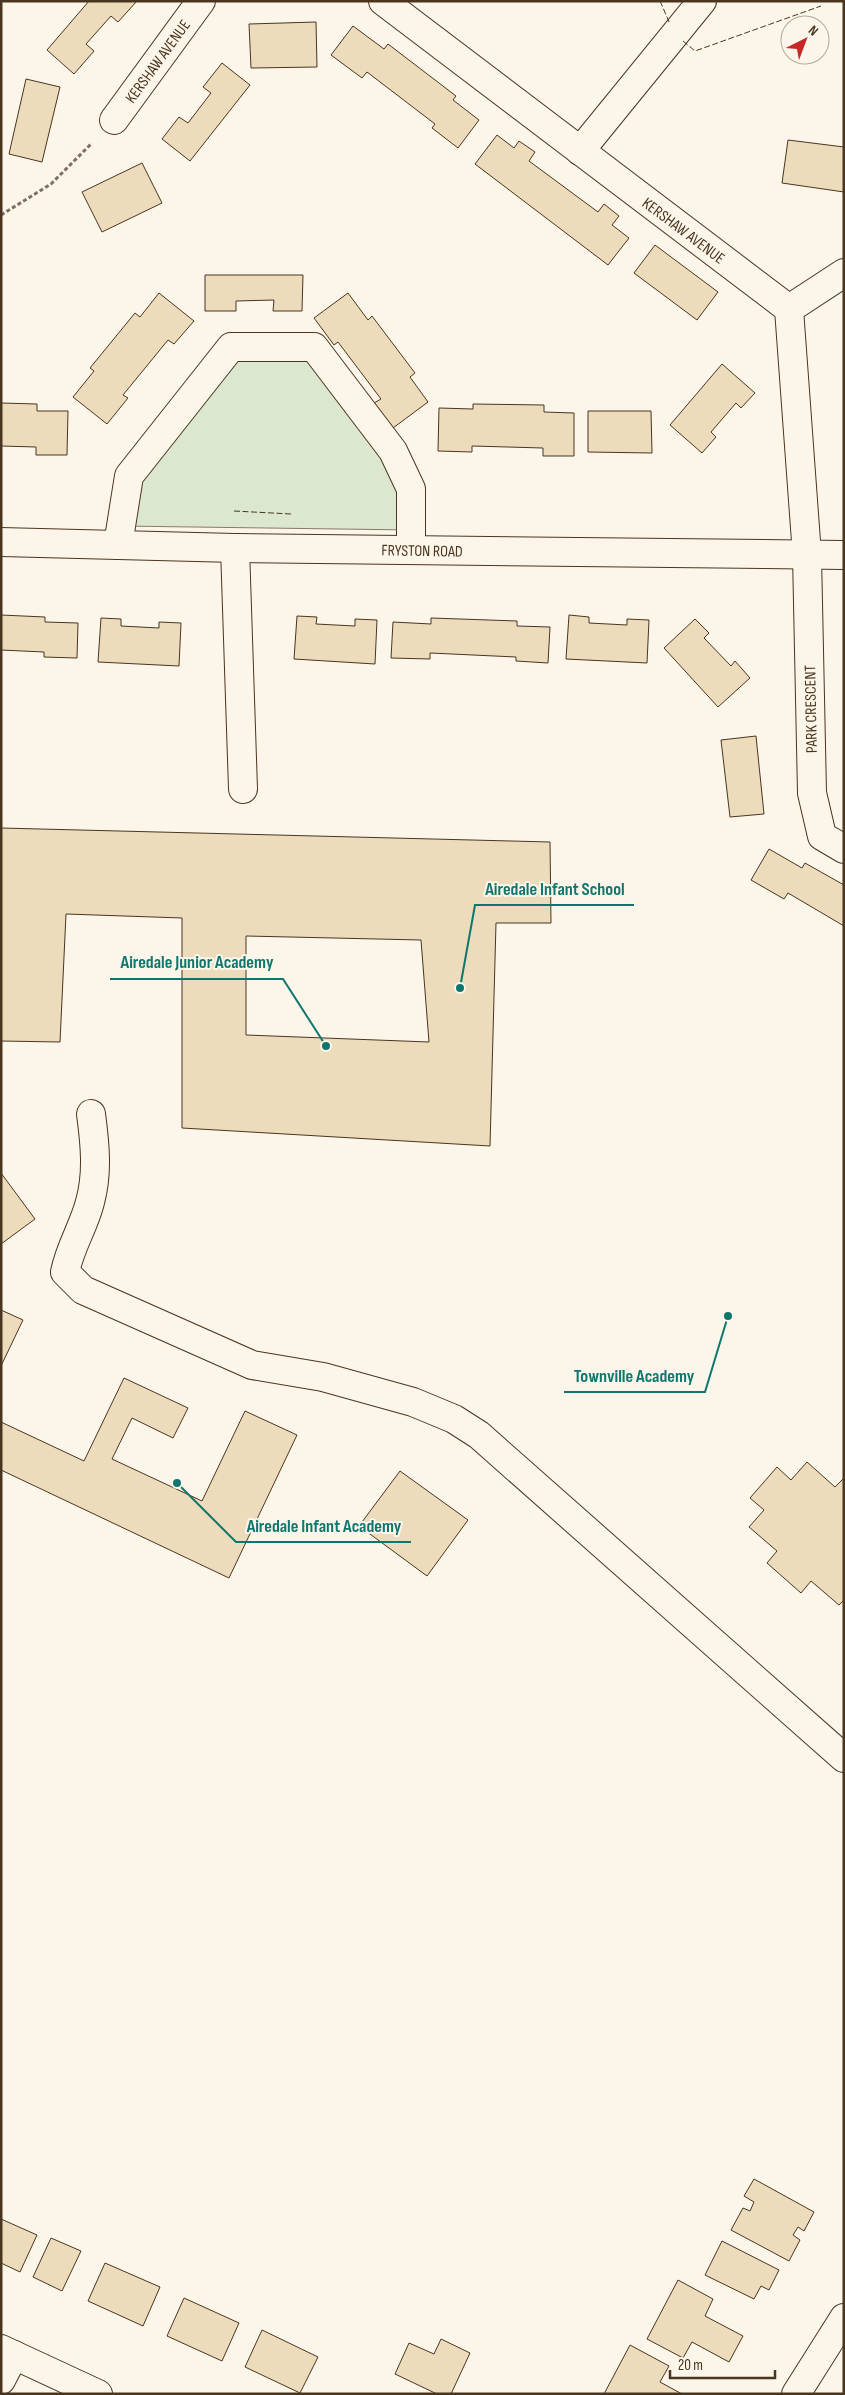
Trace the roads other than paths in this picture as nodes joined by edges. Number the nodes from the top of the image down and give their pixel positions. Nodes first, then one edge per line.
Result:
1 (201, 1) edge
2 (383, 1) edge
3 (702, 1) edge
4 (114, 120) road end
5 (580, 151) junction
6 (844, 274) edge
7 (789, 310) junction
8 (1, 542) edge
9 (118, 545) junction
10 (235, 548) junction
11 (411, 550) junction
12 (807, 555) junction
13 (844, 555) edge
14 (243, 789) dead end
15 (844, 849) edge
16 (91, 1114) dead end
17 (844, 1758) edge
18 (844, 2318) edge
19 (8, 2352) edge
20 (1, 2380) edge
21 (98, 2394) edge
22 (796, 2394) edge

1 - 4 street, KERSHAW AVENUE
2 - 5 street, KERSHAW AVENUE
3 - 5 street
5 - 7 street, KERSHAW AVENUE
6 - 7 street
7 - 12 street
8 - 9 street, FRYSTON ROAD
9 - 10 street, FRYSTON ROAD
9 - 11 street
10 - 11 street, FRYSTON ROAD
10 - 14 street
11 - 12 street, FRYSTON ROAD
12 - 13 street, FRYSTON ROAD
12 - 15 street, PARK CRESCENT
16 - 17 street
18 - 22 street
19 - 20 street
19 - 21 street

